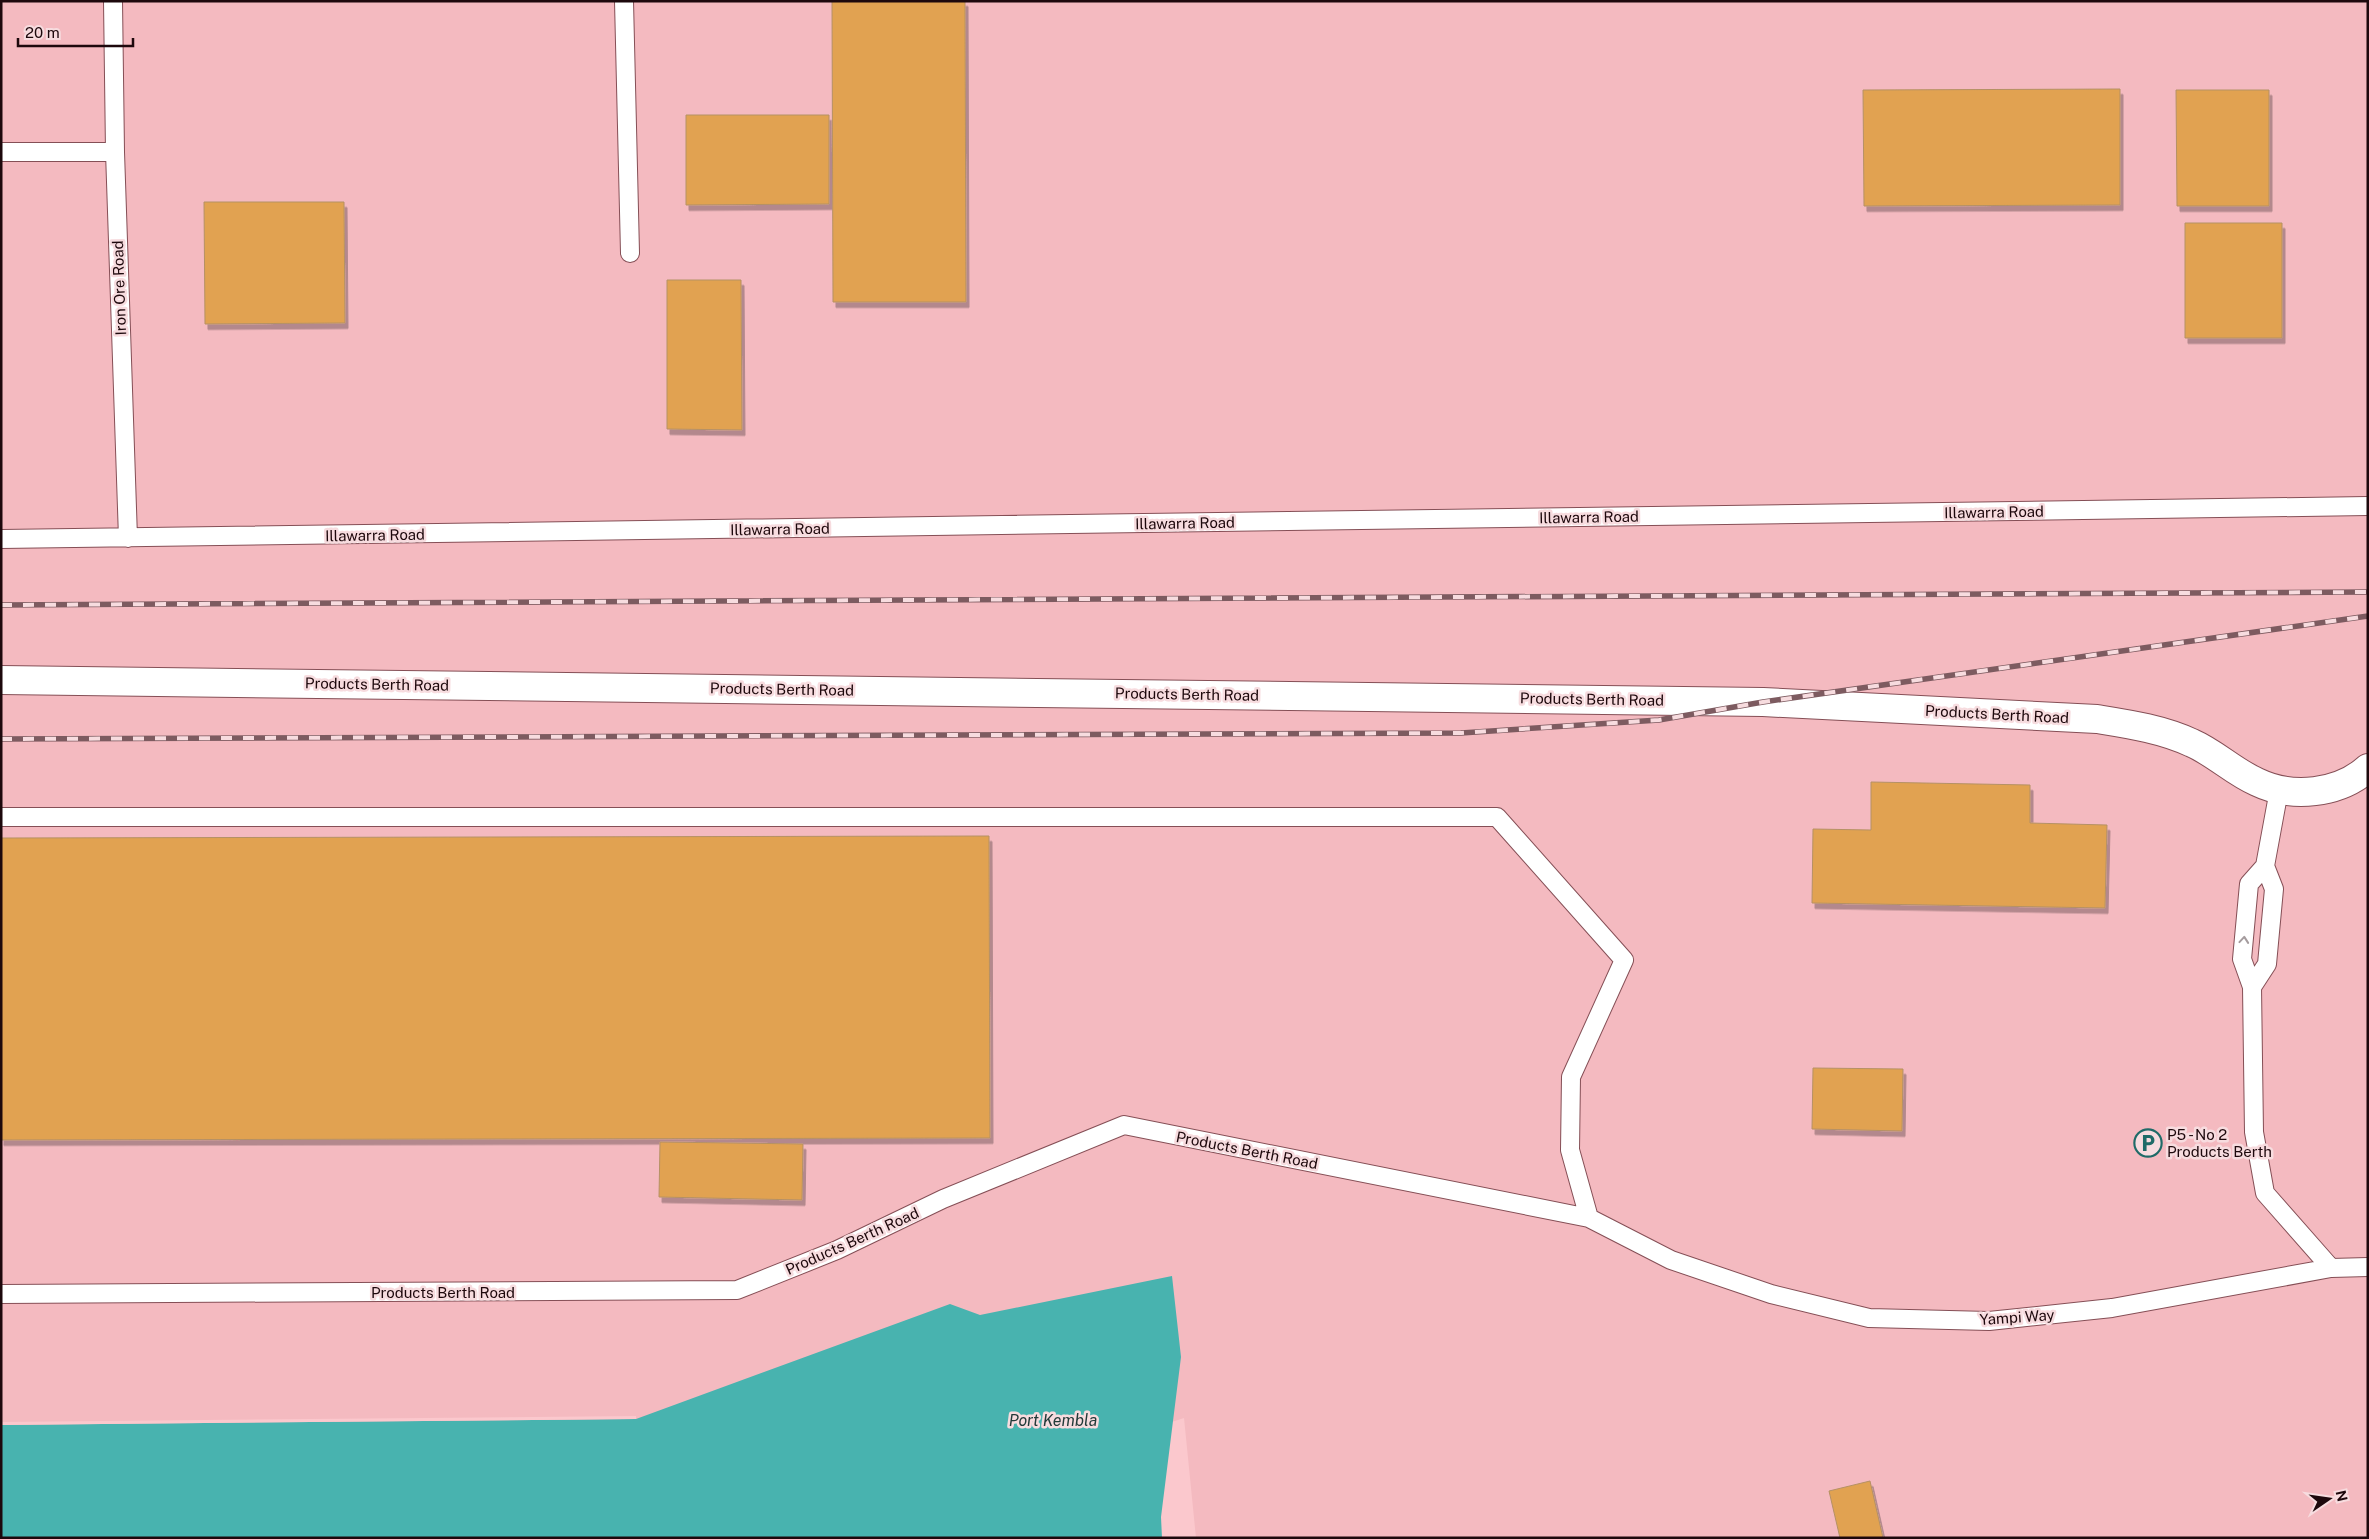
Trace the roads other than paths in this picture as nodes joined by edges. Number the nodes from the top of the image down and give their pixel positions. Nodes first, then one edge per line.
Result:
1 (113, 1) edge
2 (624, 1) edge
3 (1, 152) edge
4 (115, 152) junction
5 (630, 253) dead end
6 (2368, 506) edge
7 (128, 538) junction
8 (1, 539) edge
9 (1, 680) edge
10 (2368, 768) edge
11 (2279, 790) junction
12 (1, 817) edge
13 (2265, 866) junction
14 (2252, 987) junction
15 (1589, 1218) junction
16 (1671, 1260) joint
17 (2331, 1268) junction
18 (2368, 1268) edge
19 (1, 1294) edge

1 - 4 lane, Iron Ore Road
2 - 5 lane
3 - 4 lane
4 - 7 lane, Iron Ore Road
6 - 7 lane, Illawarra Road
7 - 8 lane, Illawarra Road
9 - 11 street, Products Berth Road
10 - 11 street
11 - 13 lane
12 - 15 lane
13 - 14 lane
14 -> 13 lane
14 - 17 lane
15 - 16 lane, Products Berth Road
15 - 19 lane, Products Berth Road
16 - 17 lane, Yampi Way
17 - 18 lane, Yampi Way

